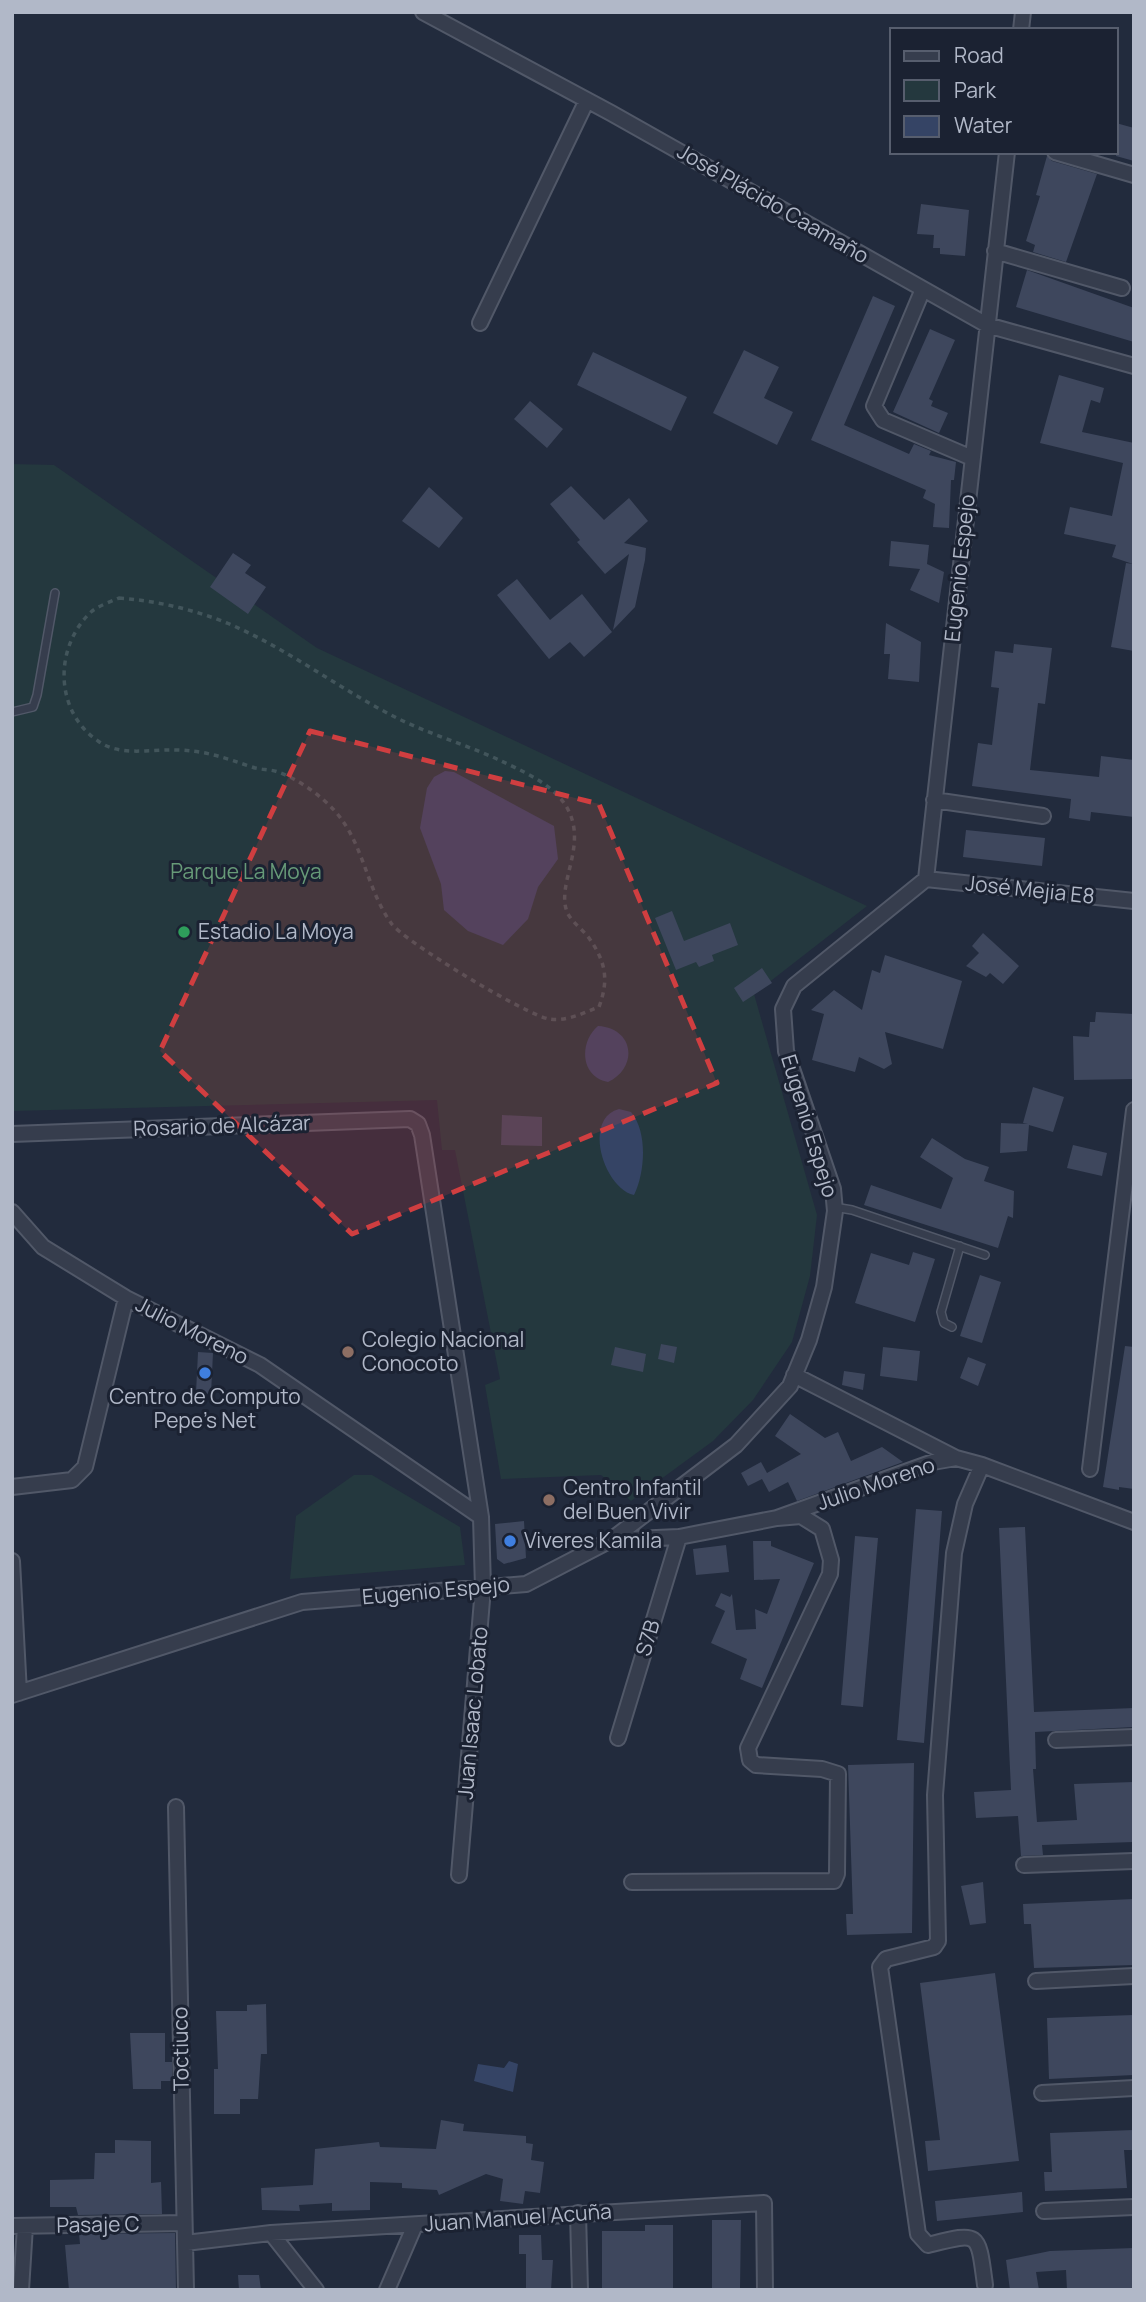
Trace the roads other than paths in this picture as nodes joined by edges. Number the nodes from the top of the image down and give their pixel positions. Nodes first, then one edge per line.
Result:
1 (424, 12) edge
2 (587, 100) junction
3 (1007, 154) edge
4 (1062, 154) edge
5 (1134, 175) edge
6 (995, 251) junction
7 (1122, 288) dead end
8 (923, 289) junction
9 (480, 323) dead end
10 (987, 325) junction
11 (1134, 366) edge
12 (972, 458) junction
13 (54, 593) dead end
14 (12, 712) edge
15 (934, 800) junction
16 (1043, 816) dead end
17 (926, 879) junction
18 (1134, 901) edge
19 (1134, 1110) edge
20 (12, 1134) edge
21 (422, 1135) joint
22 (834, 1208) junction
23 (12, 1212) edge
24 (960, 1246) junction
25 (985, 1255) dead end
26 (126, 1298) junction
27 (952, 1327) dead end
28 (794, 1375) junction
29 (956, 1458) junction
30 (982, 1465) junction
31 (1090, 1469) dead end
32 (12, 1486) edge
33 (481, 1517) junction
34 (777, 1518) junction
35 (1134, 1522) edge
36 (679, 1537) junction
37 (611, 1540) junction
38 (12, 1561) edge
39 (483, 1588) junction
40 (16, 1694) edge
41 (1134, 1737) edge
42 (618, 1738) dead end
43 (1056, 1740) dead end
44 (176, 1807) dead end
45 (1134, 1861) edge
46 (1024, 1865) dead end
47 (458, 1875) dead end
48 (632, 1882) dead end
49 (1134, 1976) edge
50 (1036, 1982) dead end
51 (1134, 2088) edge
52 (1042, 2093) dead end
53 (1134, 2207) edge
54 (1044, 2211) dead end
55 (578, 2213) junction
56 (184, 2223) junction
57 (415, 2225) junction
58 (19, 2226) edge
59 (271, 2233) junction
60 (185, 2243) junction
61 (985, 2284) dead end
62 (21, 2290) edge
63 (186, 2290) edge
64 (316, 2290) edge
65 (387, 2290) edge
66 (580, 2290) edge
67 (765, 2290) edge

1 - 2 street, José Plácido Caamaño
2 - 8 street, José Plácido Caamaño
2 - 9 street
3 - 6 street, Eugenio Espejo
4 - 5 street
6 - 7 street
6 - 10 street, Eugenio Espejo
8 - 10 street, José Plácido Caamaño
8 - 12 street
10 - 11 street, José Plácido Caamaño
10 - 12 street, Eugenio Espejo
12 - 15 street, Eugenio Espejo
13 - 14 lane
15 - 16 street
15 - 17 street, Eugenio Espejo
17 - 18 street, José Mejia E8
17 - 22 street, Eugenio Espejo
19 - 31 street
20 - 21 street, Rosario de Alcázar
21 - 33 street, Juan Isaac Lobato
22 - 24 lane
22 - 28 street, Eugenio Espejo
23 - 26 street, Julio Moreno
24 - 25 lane
24 - 27 lane
26 - 32 street
26 - 33 street, Julio Moreno
28 - 29 street
28 - 37 street, Eugenio Espejo
29 - 30 street, Julio Moreno
29 - 34 street, Julio Moreno
30 - 35 street, Julio Moreno
30 - 61 street
33 - 39 street, Juan Isaac Lobato
34 - 36 street, Julio Moreno
34 - 48 street
36 - 37 street, Julio Moreno
36 - 42 street, S7B
37 - 39 street, Eugenio Espejo
38 - 40 street
39 - 40 street, Eugenio Espejo
39 - 47 street, Juan Isaac Lobato
41 - 43 street
44 - 56 street, Toctiuco
45 - 46 street
49 - 50 street
51 - 52 street
53 - 54 street
55 - 57 street, Juan Manuel Acuña
55 - 66 street
55 - 67 street, Juan Manuel Acuña
56 - 58 street, Pasaje C
56 - 60 street, Toctiuco
57 - 59 street, Juan Manuel Acuña
57 - 65 street
58 - 62 street
59 - 60 street, Juan Manuel Acuña
59 - 64 street
60 - 63 street, Toctiuco

